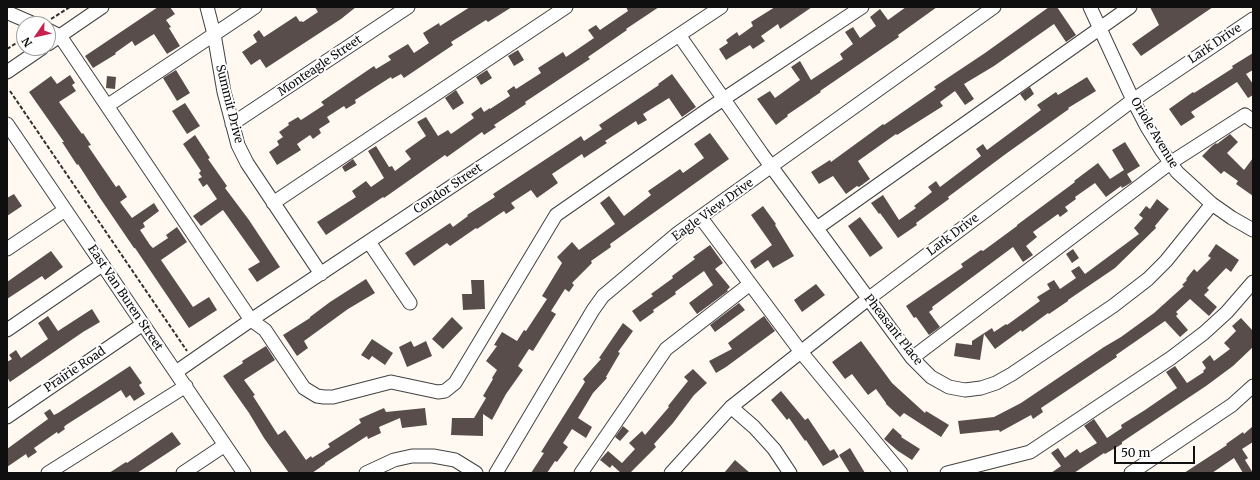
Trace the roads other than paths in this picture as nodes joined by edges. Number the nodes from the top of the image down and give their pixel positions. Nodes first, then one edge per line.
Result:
1 (102, 7) edge
2 (208, 7) edge
3 (255, 7) edge
4 (408, 7) edge
5 (566, 7) edge
6 (721, 7) edge
7 (862, 7) edge
8 (994, 7) edge
9 (1090, 7) edge
10 (1130, 7) edge
11 (84, 13) edge
12 (11, 14) dead end
13 (16, 16) edge
14 (1253, 18) edge
15 (56, 24) edge
16 (1099, 28) junction
17 (214, 34) junction
18 (679, 36) junction
19 (56, 40) edge
20 (30, 56) edge
21 (7, 72) edge
22 (724, 99) junction
23 (1133, 100) junction
24 (107, 106) junction
25 (1250, 115) edge
26 (7, 124) edge
27 (232, 124) junction
28 (1170, 162) junction
29 (773, 166) junction
30 (273, 203) junction
31 (1212, 204) junction
32 (65, 210) junction
33 (701, 218) junction
34 (817, 228) junction
35 (1253, 230) edge
36 (369, 242) junction
37 (7, 249) edge
38 (102, 265) junction
39 (321, 274) junction
40 (1253, 282) edge
41 (750, 284) junction
42 (868, 299) junction
43 (410, 303) dead end
44 (251, 320) junction
45 (143, 324) junction
46 (7, 330) edge
47 (801, 352) junction
48 (912, 358) junction
49 (176, 372) junction
50 (186, 386) junction
51 (1253, 386) edge
52 (731, 407) junction
53 (7, 417) edge
54 (225, 445) junction
55 (48, 473) edge
56 (183, 473) edge
57 (244, 473) edge
58 (366, 473) edge
59 (476, 473) edge
60 (496, 473) edge
61 (581, 473) edge
62 (671, 473) edge
63 (790, 473) edge
64 (901, 473) edge
65 (947, 473) edge
66 (1131, 473) edge

1 - 11 street
2 - 17 street, Summit Drive
3 - 17 street
4 - 27 street, Monteagle Street
5 - 30 street
6 - 18 street, Condor Street
7 - 22 street
8 - 29 street, Eagle View Drive
9 - 16 street, Oriole Avenue
10 - 16 street
11 - 15 street
12 - 13 street
14 - 23 street, Lark Drive
16 - 23 street, Oriole Avenue
16 - 34 street
17 - 24 street
17 - 27 street, Summit Drive
18 - 22 street, Pheasant Place
18 - 36 street, Condor Street
19 - 24 street
20 - 21 street
22 - 29 street, Pheasant Place
22 - 44 street
23 - 28 street, Oriole Avenue
23 - 42 street, Lark Drive
24 - 44 street
25 - 28 street
26 - 32 street, East Van Buren Street
27 - 30 street, Summit Drive
28 - 31 street, Oriole Avenue
28 - 48 street
29 - 33 street, Eagle View Drive
29 - 34 street, Pheasant Place
30 - 39 street, Summit Drive
31 - 35 street, Oriole Avenue
31 - 48 street, Pheasant Place
32 - 37 street
32 - 38 street, East Van Buren Street
33 - 41 street
33 - 60 street, Eagle View Drive
34 - 42 street, Pheasant Place
36 - 39 street, Condor Street
36 - 43 street
38 - 45 street, East Van Buren Street
38 - 46 street
39 - 44 street, Condor Street
40 - 65 street
41 - 47 street
41 - 61 street
42 - 47 street, Lark Drive
42 - 48 street, Pheasant Place
44 - 49 street, Condor Street
45 - 49 street, East Van Buren Street
45 - 53 street, Prairie Road
47 - 52 street, Lark Drive
47 - 64 street
49 - 50 street, East Van Buren Street
50 - 54 street, East Van Buren Street
50 - 55 street
51 - 66 street
52 - 62 street, Lark Drive
52 - 63 street
54 - 56 street
54 - 57 street, East Van Buren Street
58 - 59 street

